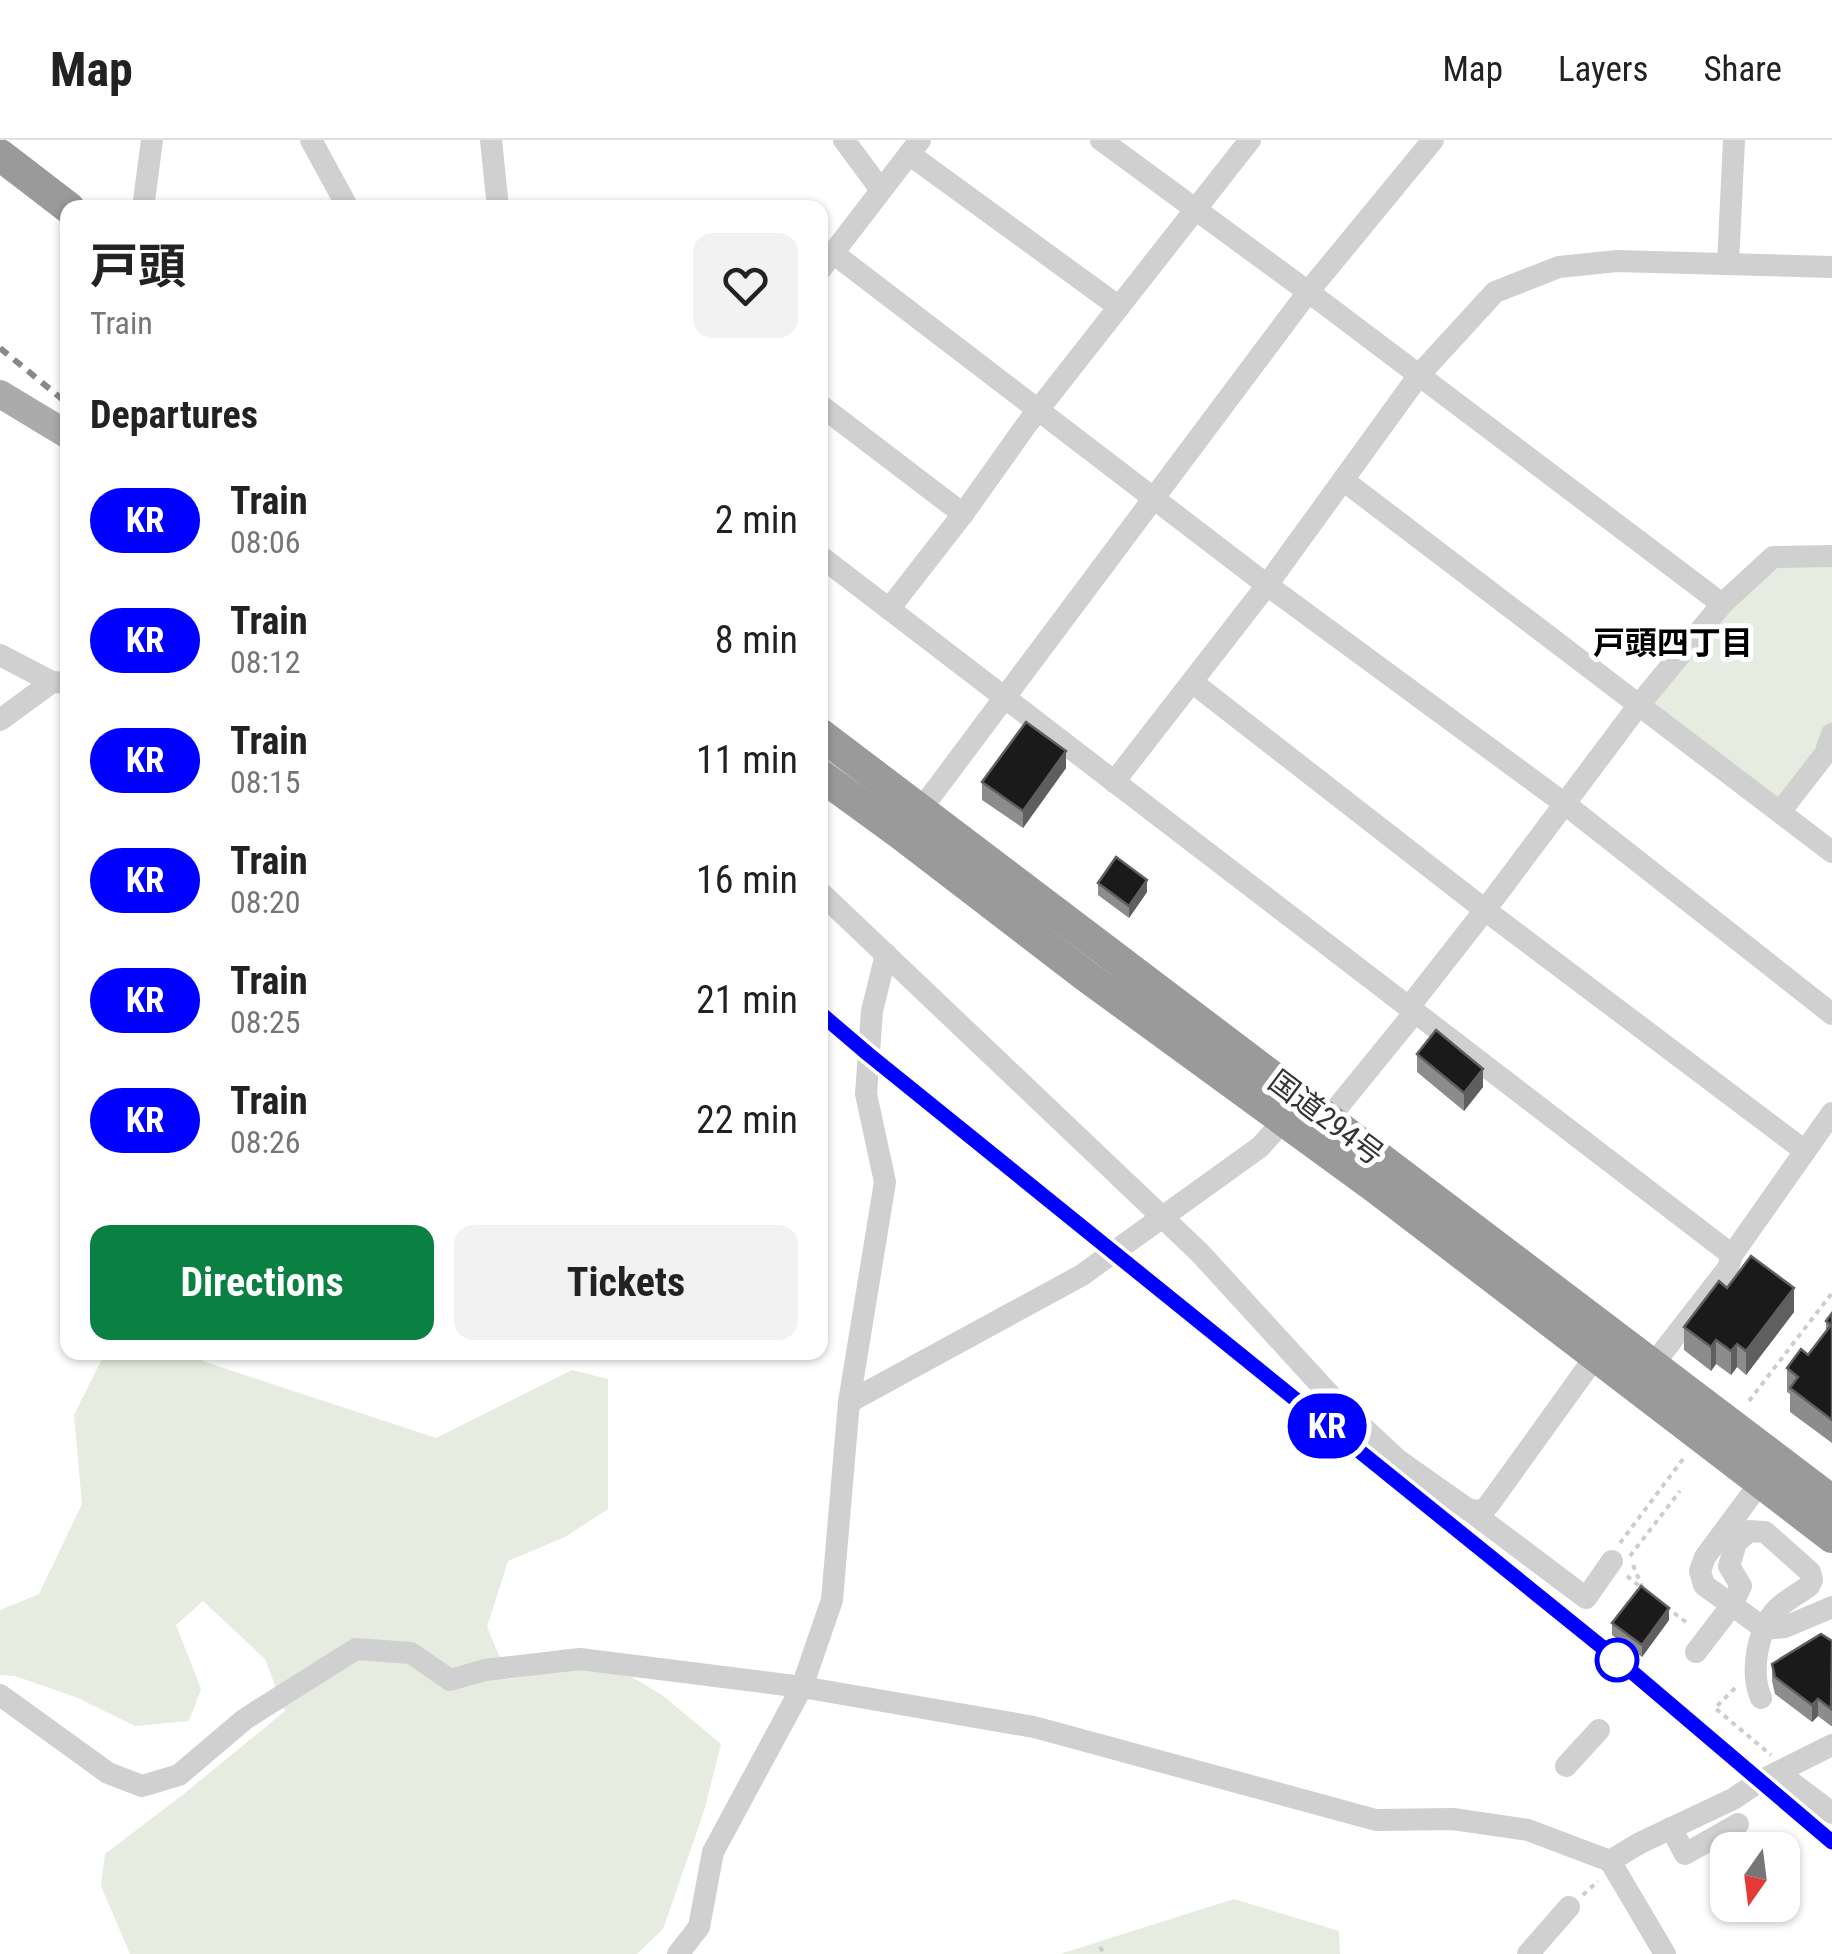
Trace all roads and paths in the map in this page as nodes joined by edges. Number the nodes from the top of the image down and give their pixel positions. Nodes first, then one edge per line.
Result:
1 (152, 140) edge
2 (311, 140) edge
3 (492, 140) edge
4 (844, 140) edge
5 (1101, 140) edge
6 (1250, 140) edge
7 (1433, 140) edge
8 (1734, 140) edge
9 (914, 147) edge
10 (0, 155) edge
11 (881, 190) junction
12 (145, 200) edge
13 (344, 200) edge
14 (497, 200) edge
15 (60, 202) edge
16 (1195, 210) junction
17 (828, 258) edge
18 (828, 262) edge
19 (1728, 264) junction
20 (1832, 268) edge
21 (1308, 292) junction
22 (1119, 307) junction
23 (1419, 376) junction
24 (0, 394) edge
25 (1038, 410) junction
26 (828, 411) edge
27 (60, 431) edge
28 (1344, 480) junction
29 (1153, 498) junction
30 (963, 514) junction
31 (1832, 556) edge
32 (828, 562) edge
33 (1267, 585) junction
34 (1722, 604) junction
35 (889, 609) junction
36 (0, 655) edge
37 (60, 682) edge
38 (1192, 682) junction
39 (1003, 697) junction
40 (1638, 706) junction
41 (0, 720) edge
42 (1832, 734) edge
43 (828, 742) edge
44 (828, 779) edge
45 (1114, 782) junction
46 (1565, 804) junction
47 (1780, 812) junction
48 (911, 822) junction
49 (1832, 852) edge
50 (828, 900) edge
51 (1485, 910) junction
52 (886, 954) junction
53 (1412, 1010) junction
54 (1832, 1014) edge
55 (1832, 1114) edge
56 (1328, 1119) junction
57 (1284, 1120) junction
58 (1805, 1150) junction
59 (1164, 1217) junction
60 (1732, 1254) junction
61 (1832, 1293) edge
62 (1604, 1346) junction
63 (1652, 1366) junction
64 (1749, 1401) dead end
65 (849, 1402) junction
66 (1690, 1450) dead end
67 (1768, 1471) junction
68 (1832, 1502) edge
69 (1469, 1510) junction
70 (1832, 1537) edge
71 (1621, 1559) junction
72 (1643, 1589) edge
73 (1732, 1604) junction
74 (1832, 1607) edge
75 (1765, 1629) junction
76 (1696, 1652) dead end
77 (802, 1686) junction
78 (0, 1695) edge
79 (1760, 1698) dead end
80 (1599, 1730) dead end
81 (1832, 1745) edge
82 (1566, 1766) dead end
83 (1778, 1773) junction
84 (1832, 1813) edge
85 (1689, 1814) junction
86 (1612, 1866) junction
87 (1569, 1907) joint
88 (1100, 1948) dead end
89 (678, 1954) edge
90 (1104, 1954) edge
91 (1528, 1954) edge
92 (1666, 1954) edge

1 - 12 street
2 - 13 street
3 - 14 street
4 - 11 street
5 - 16 street
6 - 16 street
7 - 21 street
8 - 19 street
9 - 11 street
9 - 22 street
10 - 15 highway
11 - 17 street
16 - 21 street
16 - 22 street
18 - 25 street
19 - 20 street
19 - 23 street
21 - 23 street
21 - 29 street
22 - 25 street
23 - 28 street
23 - 34 street
24 - 27 main road
25 - 29 street
25 - 30 street
26 - 30 street
28 - 33 street
28 - 40 street
29 - 33 street
29 - 39 street
30 - 35 street
31 - 34 street
32 - 35 street
33 - 38 street
33 - 46 street
34 - 40 street
35 - 39 street
36 - 37 street
37 - 41 street
38 - 45 street
38 - 51 street
39 - 45 street
39 - 48 street
40 - 46 street
40 - 47 street
42 - 47 street
43 - 48 highway, 国道294号
44 - 48 highway, 国道294号
45 - 53 street
46 - 51 street
46 - 54 street
47 - 49 street
48 - 56 highway, 国道294号
48 - 57 highway, 国道294号
50 - 52 street
51 - 53 street
51 - 58 street
52 - 59 street
52 - 65 street
53 - 56 street
53 - 60 street
55 - 58 street
56 - 62 highway, 国道294号
57 - 59 street
57 - 62 highway, 国道294号
58 - 60 street
59 - 65 street
59 - 69 street
60 - 63 street
61 - 64 path
62 - 63 highway, 国道294号
62 - 67 highway, 国道294号
62 - 69 street
63 - 67 highway, 国道294号
65 - 77 street
66 - 71 path
67 - 68 highway, 国道294号
67 - 70 highway, 国道294号
67 - 73 street
69 - 71 street
71 - 72 path
73 - 75 street
73 - 75 street
73 - 76 street
74 - 75 street
75 - 79 street
77 - 78 street
77 - 86 street
77 - 89 street
80 - 82 street
81 - 83 street
83 - 84 street
83 - 85 street
85 - 85 street
85 - 86 street
86 - 87 path
86 - 92 street
87 - 91 street
88 - 90 path

